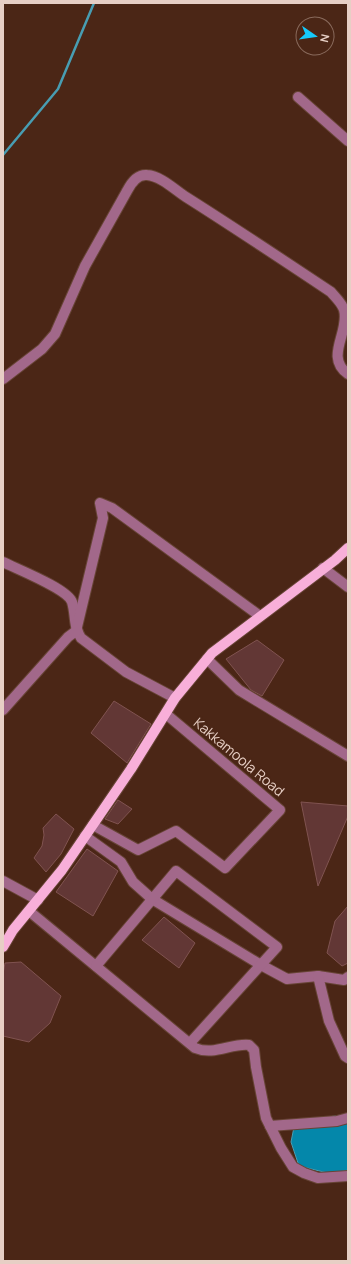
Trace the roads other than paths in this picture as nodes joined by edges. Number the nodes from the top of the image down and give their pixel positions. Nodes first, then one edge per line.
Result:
1 (298, 97) dead end
2 (348, 141) edge
3 (346, 318) edge
4 (348, 374) edge
5 (3, 379) edge
6 (348, 548) edge
7 (3, 562) edge
8 (323, 568) junction
9 (348, 587) edge
10 (260, 616) junction
11 (76, 631) junction
12 (207, 659) junction
13 (175, 698) junction
14 (3, 710) edge
15 (166, 714) junction
16 (348, 756) edge
17 (93, 825) junction
18 (85, 836) junction
19 (3, 881) edge
20 (152, 899) junction
21 (38, 900) junction
22 (29, 911) junction
23 (3, 946) edge
24 (261, 965) junction
25 (96, 966) junction
26 (318, 976) junction
27 (348, 977) edge
28 (190, 1043) junction
29 (348, 1058) edge
30 (348, 1118) edge
31 (270, 1126) junction
32 (348, 1176) edge

1 - 2 street
3 - 4 street
3 - 5 street
6 - 8 main road
7 - 11 street
8 - 9 street
8 - 10 main road
10 - 11 street
10 - 12 main road
11 - 13 street
11 - 14 street
12 - 13 main road
12 - 16 street
13 - 15 main road
15 - 17 main road
15 - 17 street, Kakkamoola Road
17 - 18 main road
18 - 20 street
18 - 21 main road
19 - 21 street
20 - 24 street
20 - 24 street
20 - 25 street
21 - 22 main road
22 - 23 main road
22 - 25 street
24 - 26 street
24 - 28 street
25 - 28 street
26 - 27 street
26 - 29 street
28 - 31 street
30 - 31 street
31 - 32 street

